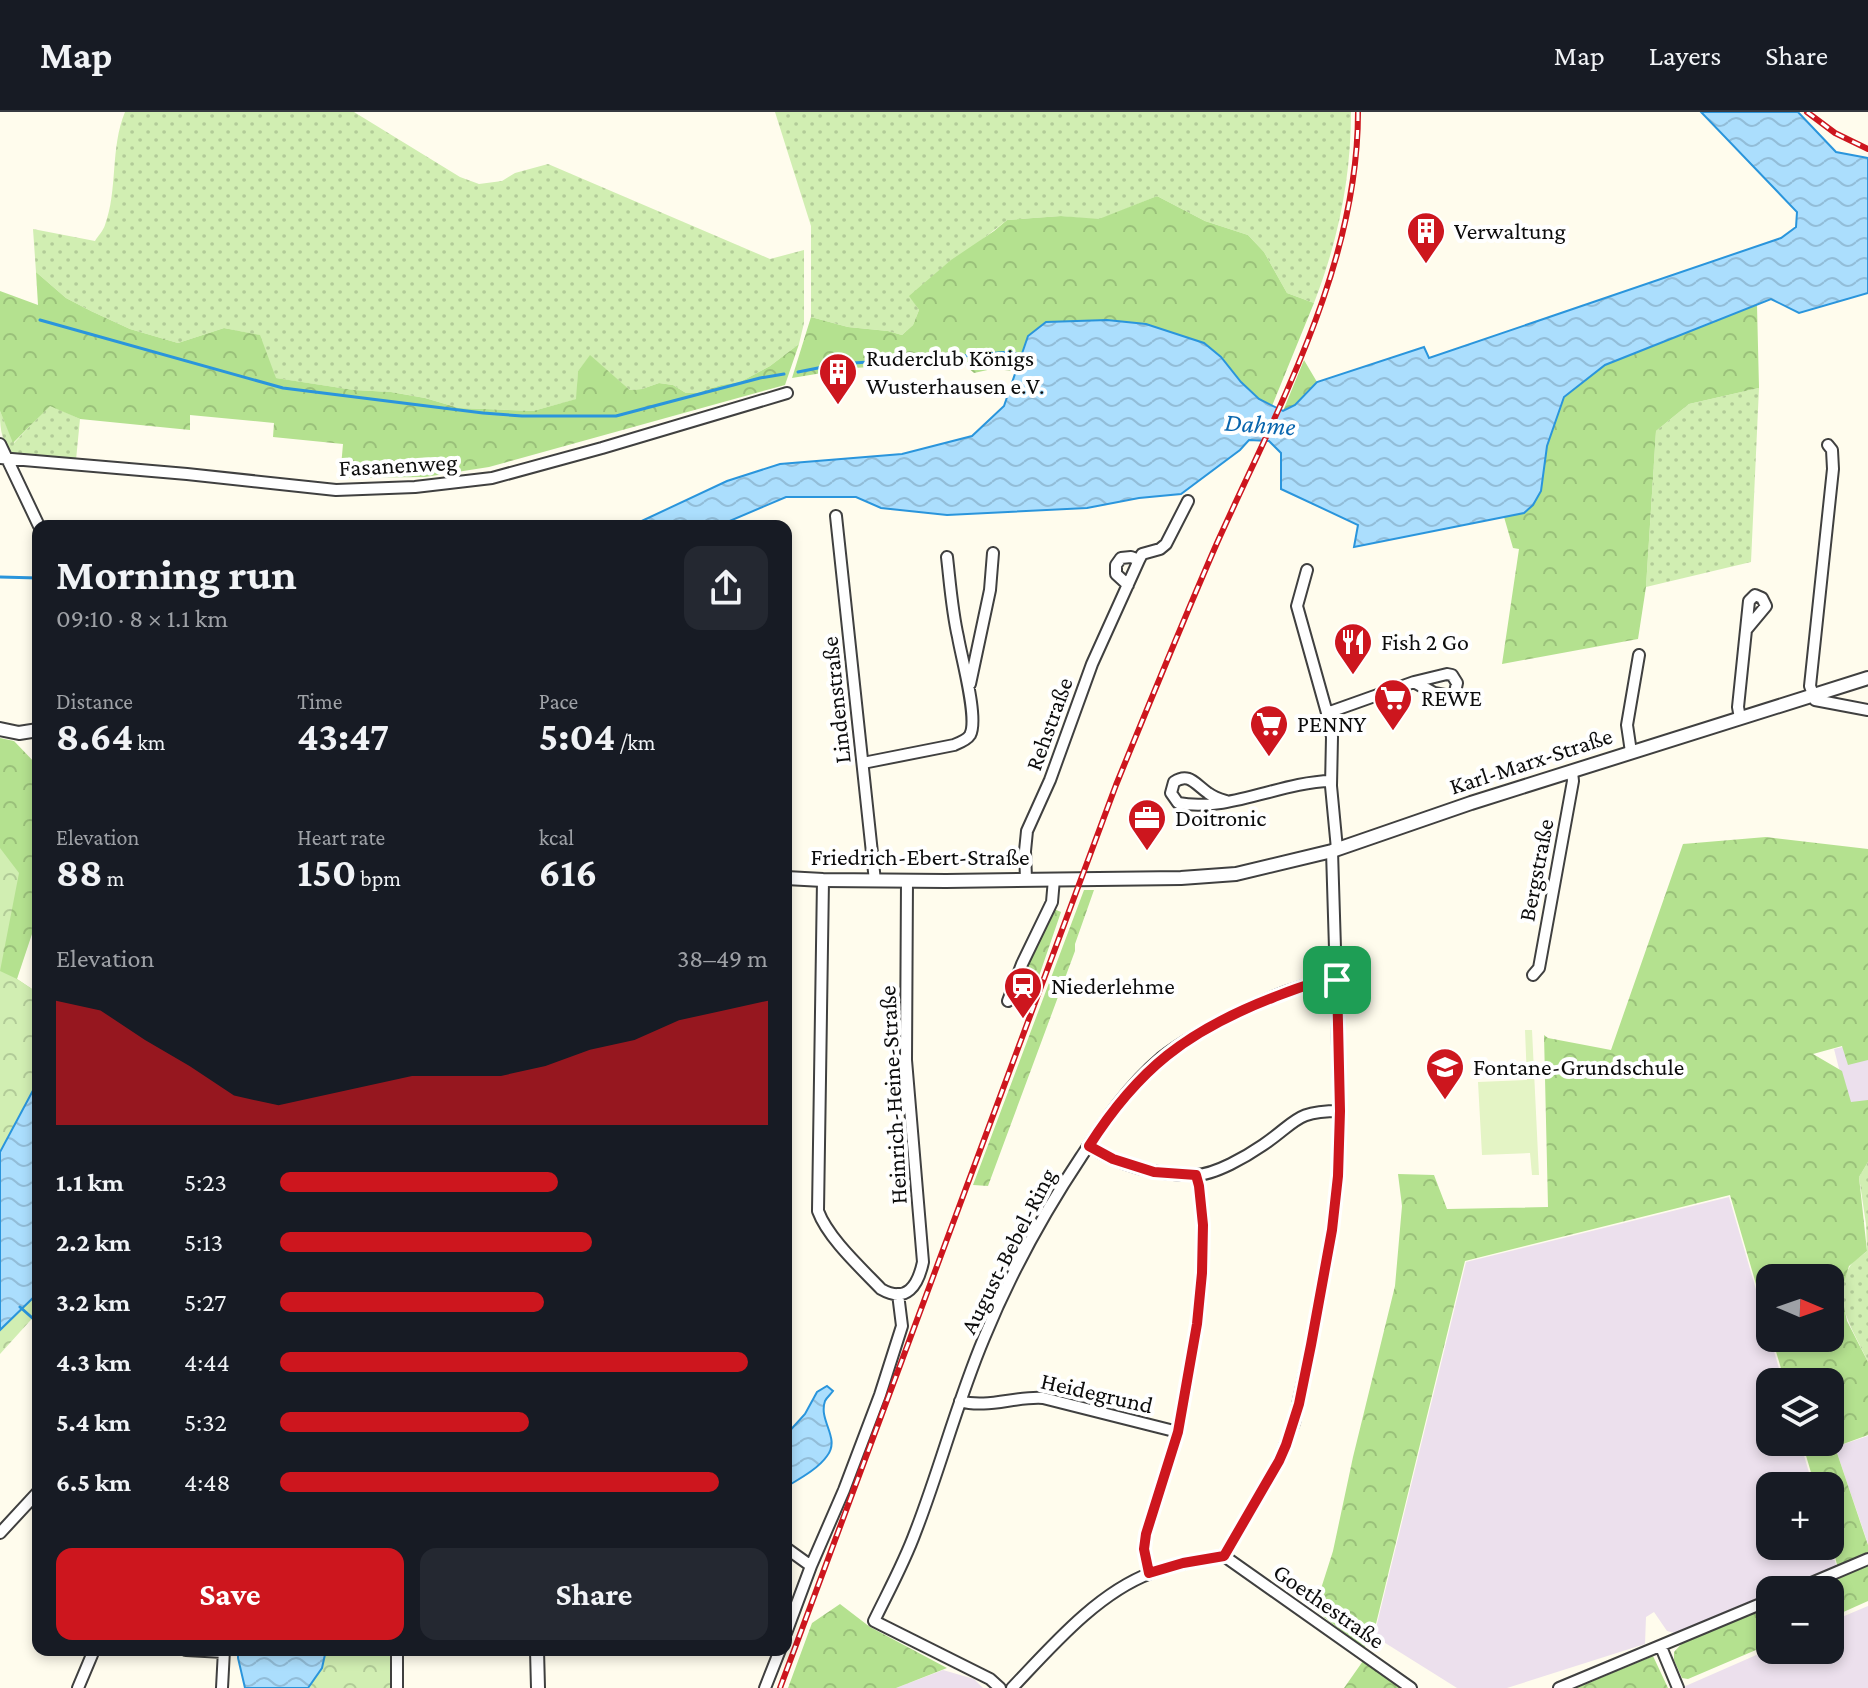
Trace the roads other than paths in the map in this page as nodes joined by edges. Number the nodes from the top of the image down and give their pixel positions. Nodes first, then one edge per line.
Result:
1 (787, 393) dead end
2 (0, 444) edge
3 (1828, 445) dead end
4 (3, 458) edge
5 (1188, 501) dead end
6 (836, 516) dead end
7 (36, 520) edge
8 (993, 553) dead end
9 (947, 557) dead end
10 (1139, 560) junction
11 (1307, 570) dead end
12 (1128, 585) junction
13 (1746, 630) dead end
14 (1639, 655) dead end
15 (1868, 678) edge
16 (1414, 682) dead end
17 (969, 686) junction
18 (1812, 695) junction
19 (1868, 710) edge
20 (1327, 713) junction
21 (1740, 718) junction
22 (0, 729) edge
23 (32, 731) edge
24 (1631, 752) junction
25 (863, 763) junction
26 (1572, 772) junction
27 (1331, 781) junction
28 (1226, 801) junction
29 (1334, 850) junction
30 (792, 878) edge
31 (1026, 879) junction
32 (1054, 879) junction
33 (823, 880) junction
34 (907, 880) junction
35 (875, 881) junction
36 (1533, 975) dead end
37 (1337, 980) junction
38 (1008, 1001) dead end
39 (1340, 1111) junction
40 (1089, 1146) junction
41 (1196, 1175) junction
42 (898, 1294) junction
43 (960, 1401) junction
44 (1178, 1432) junction
45 (32, 1498) edge
46 (0, 1533) edge
47 (792, 1552) edge
48 (1224, 1556) junction
49 (1868, 1559) edge
50 (811, 1566) junction
51 (1149, 1573) junction
52 (1828, 1576) edge
53 (1756, 1606) edge
54 (792, 1617) edge
55 (1661, 1647) junction
56 (91, 1656) edge
57 (224, 1656) edge
58 (397, 1656) edge
59 (537, 1656) edge
60 (778, 1656) edge
61 (78, 1688) edge
62 (222, 1688) edge
63 (397, 1688) edge
64 (538, 1688) edge
65 (765, 1688) edge
66 (1000, 1688) edge
67 (1012, 1688) edge
68 (1411, 1688) edge
69 (1559, 1688) edge
70 (1678, 1688) edge

1 - 4 street, Fasanenweg
2 - 4 street
3 - 18 street
4 - 7 street
5 - 10 street, Rehstraße
6 - 25 street, Lindenstraße
8 - 17 street
9 - 17 street
10 - 12 street, Rehstraße
10 - 12 street, Rehstraße
11 - 20 street
12 - 31 street, Rehstraße
13 - 21 street
14 - 24 street
15 - 18 street, Karl-Marx-Straße
16 - 20 street
17 - 25 street
18 - 19 street
18 - 21 street, Karl-Marx-Straße
20 - 27 street
21 - 24 street, Karl-Marx-Straße
22 - 23 street
24 - 26 street, Karl-Marx-Straße
25 - 35 street, Lindenstraße
26 - 29 street, Karl-Marx-Straße
26 - 36 street, Bergstraße
27 - 28 street
27 - 29 street
28 - 28 street
29 - 32 street, Karl-Marx-Straße
29 - 37 street
30 - 33 street, Friedrich-Ebert-Straße
31 - 32 street, Friedrich-Ebert-Straße
31 - 34 street, Friedrich-Ebert-Straße
32 - 38 street
33 - 35 street, Friedrich-Ebert-Straße
33 - 42 street
34 - 35 street, Friedrich-Ebert-Straße
34 - 42 street, Heinrich-Heine-Straße
37 - 39 street
37 - 40 street, August-Bebel-Ring
39 - 41 street
39 - 48 street
40 - 41 street
40 - 43 street, August-Bebel-Ring
41 - 44 street
42 - 50 street
43 - 44 street, Heidegrund
43 - 66 street, August-Bebel-Ring
44 - 51 street
45 - 46 street
47 - 50 street
48 - 51 street
48 - 68 street, Goethestraße
49 - 52 street
50 - 54 street
51 - 67 street
53 - 55 street
55 - 69 street
55 - 70 street
56 - 61 street
57 - 62 street
58 - 63 street
59 - 64 street
60 - 65 street

